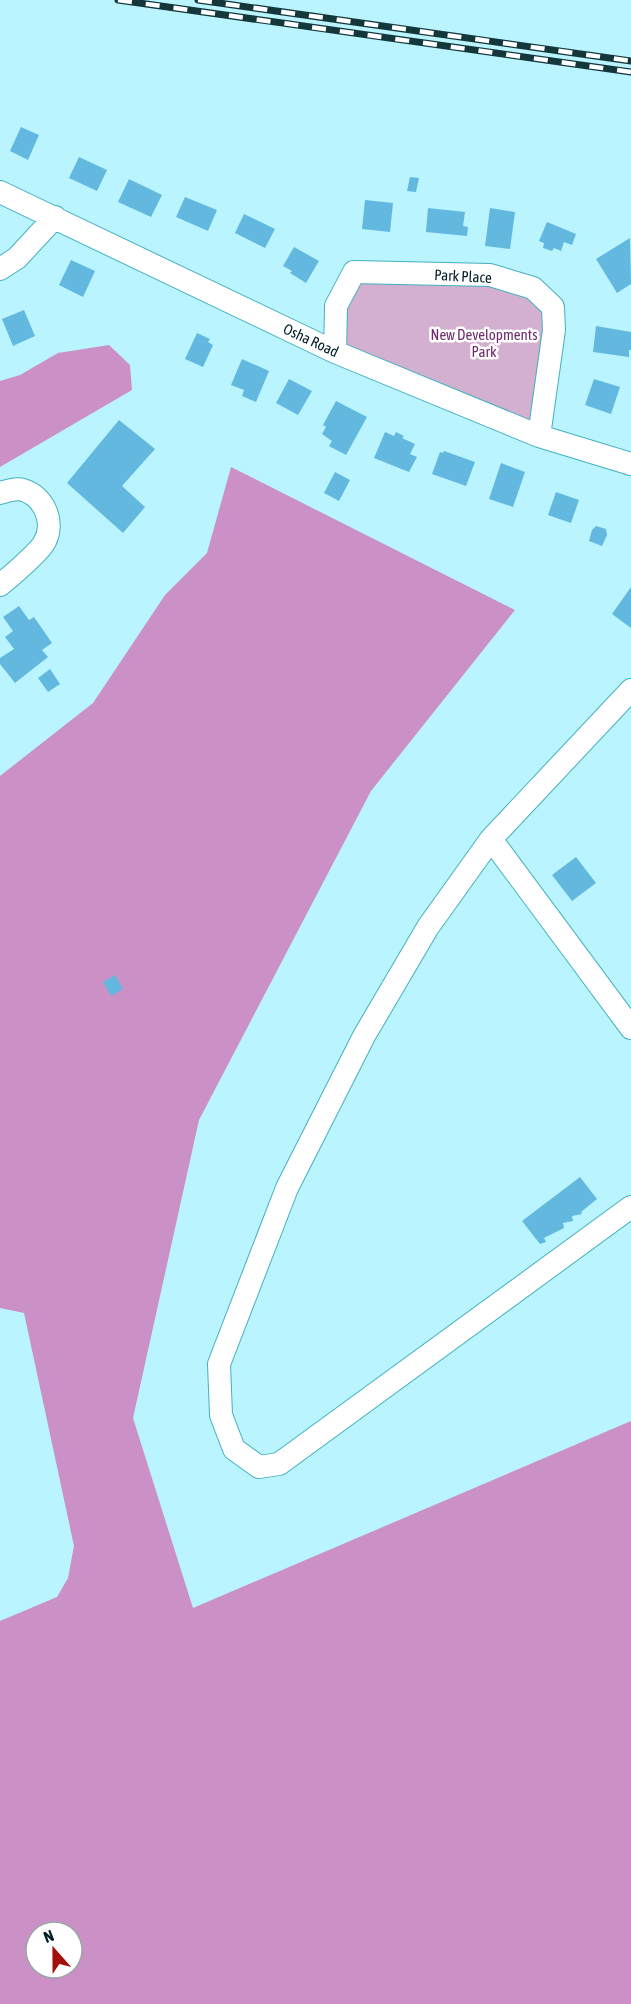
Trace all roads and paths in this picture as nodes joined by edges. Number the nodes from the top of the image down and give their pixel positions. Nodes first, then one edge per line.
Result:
1 (0, 192) edge
2 (55, 217) junction
3 (0, 268) edge
4 (335, 352) junction
5 (539, 436) junction
6 (631, 464) edge
7 (0, 493) edge
8 (0, 585) edge
9 (631, 690) edge
10 (491, 839) junction
11 (631, 1028) edge
12 (631, 1207) edge

1 - 2 street, Osha Road
2 - 3 street
2 - 4 street, Osha Road
4 - 5 street, Osha Road
4 - 5 street, Park Place
5 - 6 street, Osha Road
7 - 8 street
9 - 10 street
10 - 11 street
10 - 12 street

